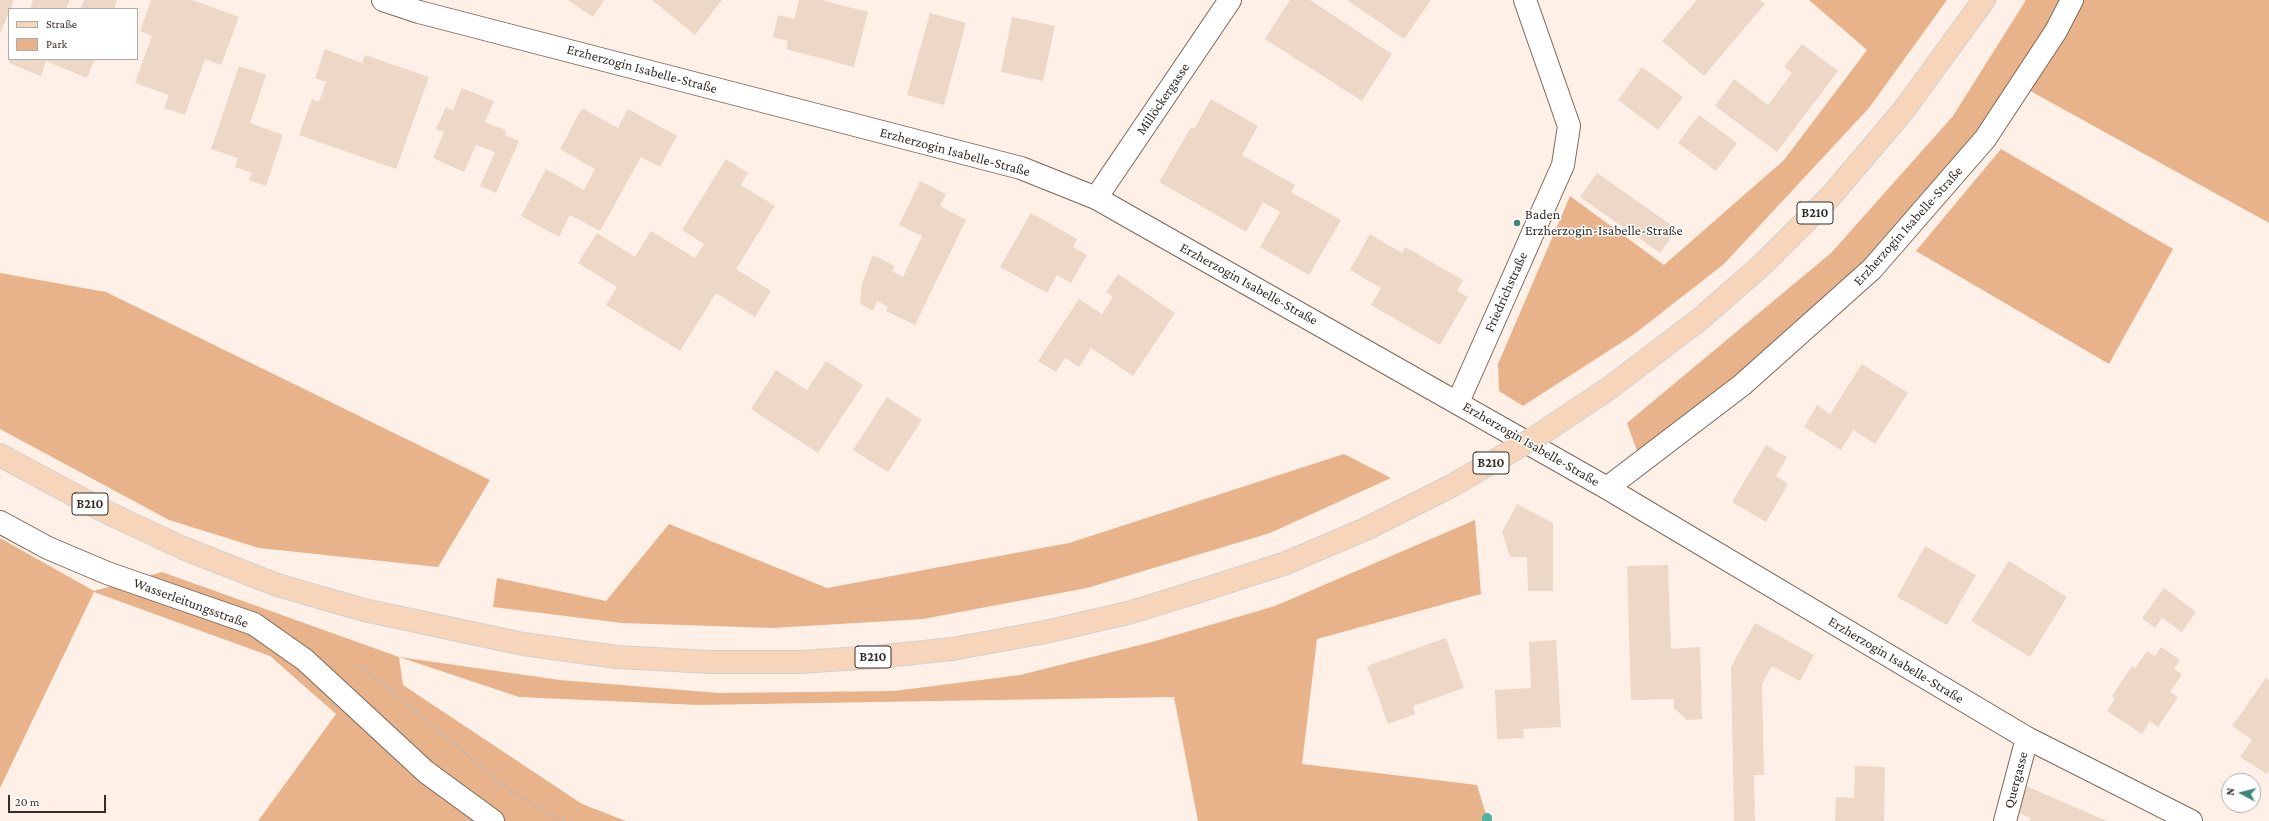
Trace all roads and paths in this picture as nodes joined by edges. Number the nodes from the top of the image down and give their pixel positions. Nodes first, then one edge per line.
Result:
1 (383, 0) edge
2 (1230, 0) edge
3 (1525, 0) edge
4 (1984, 0) edge
5 (2072, 0) edge
6 (1096, 198) junction
7 (1458, 402) junction
8 (0, 455) edge
9 (1606, 488) junction
10 (0, 522) edge
11 (349, 666) dead end
12 (2027, 738) junction
13 (2179, 818) edge
14 (493, 821) edge
15 (564, 821) edge
16 (2005, 821) edge

1 - 6 street, Erzherzogin Isabelle-Straße
2 - 6 street, Millöckergasse
3 - 7 street, Friedrichstraße
4 - 8 main road, B210, bridge
5 - 9 street, Erzherzogin Isabelle-Straße
6 - 7 street, Erzherzogin Isabelle-Straße
7 - 9 street, Erzherzogin Isabelle-Straße
9 - 12 street, Erzherzogin Isabelle-Straße
10 - 14 street, Wasserleitungsstraße
11 - 15 path
12 - 13 street, Erzherzogin Isabelle-Straße
12 - 16 street, Quergasse

